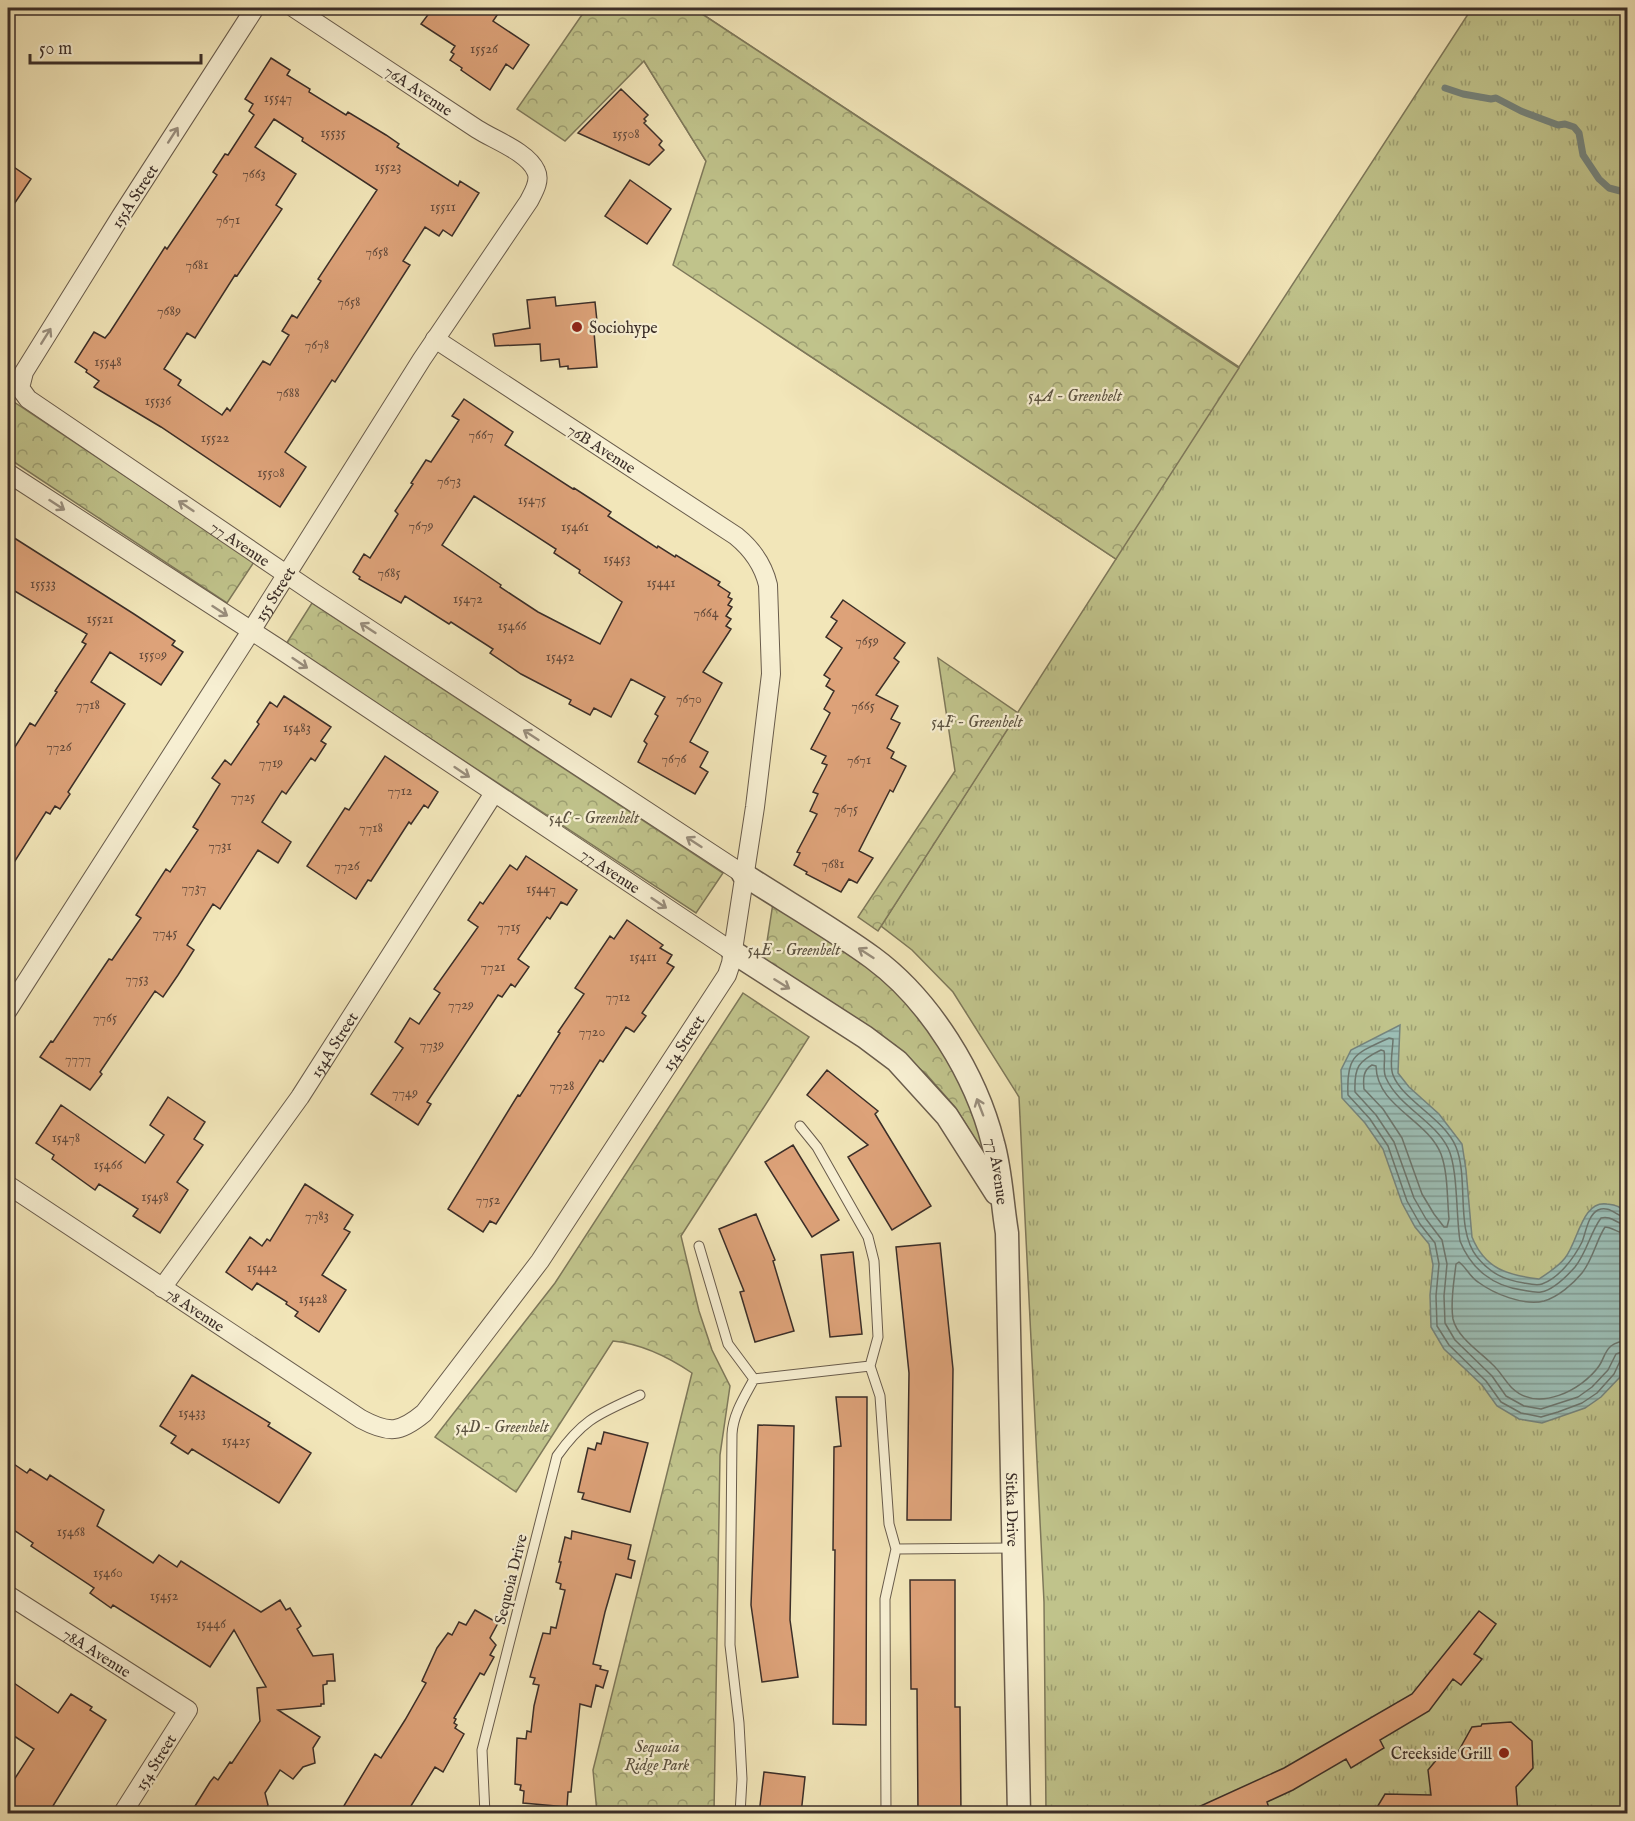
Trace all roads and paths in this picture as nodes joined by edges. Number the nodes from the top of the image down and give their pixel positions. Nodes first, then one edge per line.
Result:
1 (255, 8) edge
2 (294, 8) edge
3 (538, 177) joint
4 (435, 339) junction
5 (20, 388) joint
6 (8, 473) edge
7 (761, 566) joint
8 (287, 574) junction
9 (251, 631) junction
10 (494, 794) junction
11 (743, 874) junction
12 (733, 952) junction
13 (8, 1010) edge
14 (800, 1126) dead end
15 (8, 1185) edge
16 (1003, 1205) junction
17 (699, 1246) dead end
18 (162, 1288) junction
19 (870, 1366) junction
20 (754, 1378) junction
21 (640, 1395) dead end
22 (387, 1430) joint
23 (1013, 1548) junction
24 (896, 1549) junction
25 (8, 1596) edge
26 (188, 1710) joint
27 (122, 1814) edge
28 (484, 1814) edge
29 (740, 1814) edge
30 (886, 1814) edge
31 (1019, 1814) edge

5 -> 1 street, 155A Street
2 - 3 street, 76A Avenue
3 - 4 street, 155 Street
4 - 7 street, 76B Avenue
4 - 8 street, 155 Street
8 -> 5 street, 77 Avenue
6 -> 9 street, 77 Avenue
7 - 11 street, 154 Street
8 - 9 street, 155 Street
11 -> 8 street, 77 Avenue
9 -> 10 street, 77 Avenue
9 - 13 street, 155 Street
10 -> 12 street, 77 Avenue
10 - 18 street, 154A Street
11 - 12 street, 154 Street
16 -> 11 street, 77 Avenue
12 -> 16 street, 77 Avenue
12 - 22 street, 154 Street
14 - 19 lane
15 - 18 street, 78 Avenue
16 - 23 street, Sitka Drive
17 - 20 lane
18 - 22 street, 78 Avenue
19 - 20 lane
19 - 24 lane
20 - 29 lane
21 - 28 lane, Sequoia Drive
23 - 24 lane
23 - 31 street, Sitka Drive
24 - 30 lane
25 - 26 street, 78A Avenue
26 - 27 street, 154 Street

